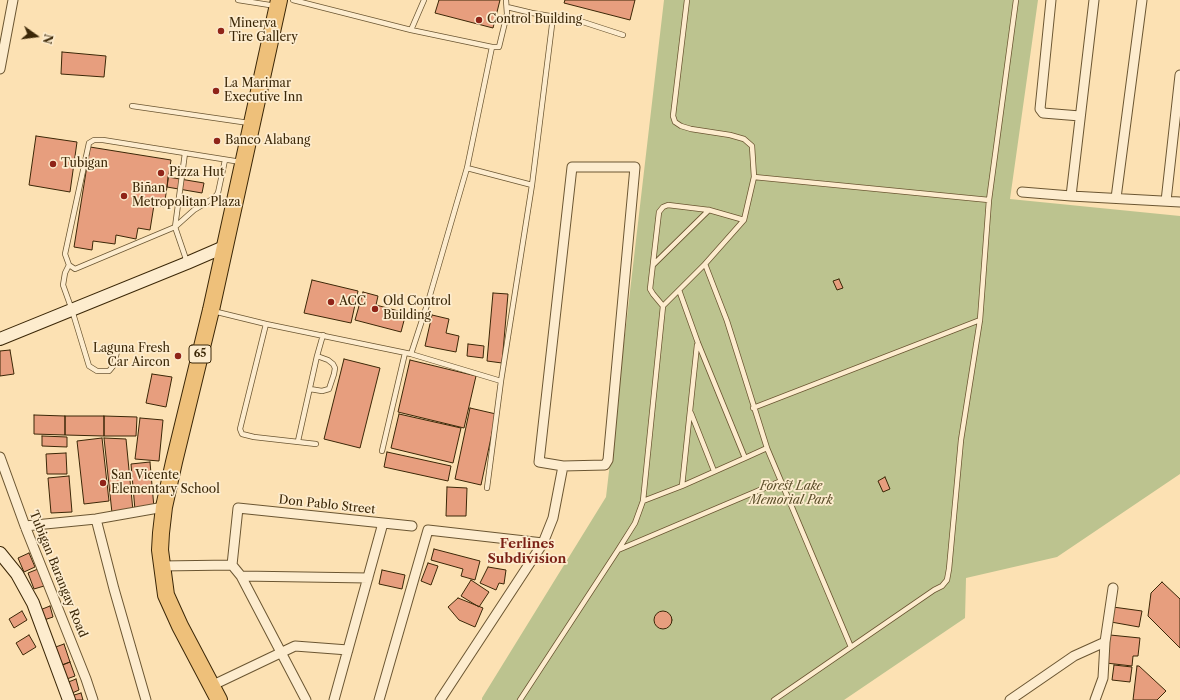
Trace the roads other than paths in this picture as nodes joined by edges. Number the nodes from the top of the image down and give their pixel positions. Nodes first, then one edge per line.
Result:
1 (12, 0) edge
2 (238, 0) edge
3 (293, 0) edge
4 (424, 0) edge
5 (506, 0) edge
6 (687, 0) edge
7 (1016, 0) edge
8 (1051, 0) edge
9 (1094, 0) edge
10 (1142, 0) edge
11 (278, 3) edge
12 (507, 6) junction
13 (553, 17) junction
14 (411, 30) junction
15 (623, 35) dead end
16 (492, 47) junction
17 (0, 69) edge
18 (1180, 75) edge
19 (132, 106) dead end
20 (1080, 116) junction
21 (251, 123) junction
22 (185, 154) junction
23 (225, 160) junction
24 (242, 163) junction
25 (467, 168) junction
26 (754, 177) junction
27 (532, 185) junction
28 (1022, 192) dead end
29 (1071, 196) junction
30 (1116, 198) junction
31 (989, 200) junction
32 (1166, 201) junction
33 (1180, 202) edge
34 (708, 210) junction
35 (744, 220) junction
36 (174, 227) junction
37 (224, 247) junction
38 (187, 263) junction
39 (705, 264) junction
40 (69, 265) junction
41 (654, 265) junction
42 (679, 290) junction
43 (663, 306) junction
44 (72, 310) junction
45 (211, 310) junction
46 (980, 320) junction
47 (266, 324) junction
48 (323, 335) junction
49 (0, 339) edge
50 (698, 343) junction
51 (118, 347) dead end
52 (405, 353) junction
53 (412, 354) junction
54 (317, 356) junction
55 (501, 381) junction
56 (310, 389) junction
57 (753, 408) junction
58 (690, 411) junction
59 (298, 441) junction
60 (316, 444) dead end
61 (767, 448) junction
62 (382, 451) dead end
63 (0, 457) edge
64 (745, 458) junction
65 (563, 466) junction
66 (714, 471) junction
67 (782, 481) junction
68 (682, 486) junction
69 (487, 488) dead end
70 (643, 501) junction
71 (164, 507) junction
72 (96, 518) junction
73 (383, 523) junction
74 (26, 526) junction
75 (412, 526) dead end
76 (543, 543) junction
77 (618, 550) junction
78 (0, 553) edge
79 (232, 565) junction
80 (161, 566) junction
81 (241, 576) junction
82 (368, 578) junction
83 (1113, 588) dead end
84 (1105, 642) junction
85 (851, 647) junction
86 (348, 650) junction
87 (281, 653) junction
88 (211, 686) junction
89 (69, 700) edge
90 (93, 700) edge
91 (146, 700) edge
92 (219, 700) edge
93 (306, 700) edge
94 (334, 700) edge
95 (379, 700) edge
96 (440, 700) edge
97 (520, 700) edge
98 (774, 700) edge
99 (1010, 700) edge
100 (1095, 700) edge

1 - 17 street
2 - 11 lane
3 - 14 lane
4 - 14 lane
5 - 12 lane
6 - 26 lane
7 - 31 lane
8 - 20 street
9 - 20 street
10 - 30 street
11 - 21 highway, 65
12 - 13 lane
12 - 16 lane
13 - 15 lane
13 - 27 lane
14 - 16 lane
16 - 25 lane
18 - 32 street
19 - 21 lane
20 - 29 street
21 - 24 highway, 65
22 - 23 lane
22 - 36 lane
22 - 40 lane
23 - 24 lane
23 - 36 lane
24 - 37 highway, 65
25 - 27 lane
25 - 53 lane
26 - 31 lane
26 - 35 lane
27 - 55 lane
28 - 29 street
29 - 30 street
30 - 32 street
31 - 46 lane
32 - 33 street
34 - 35 lane
34 - 41 lane
34 - 41 lane
35 - 39 lane
36 - 38 lane
36 - 40 lane
37 - 38 street
37 - 45 highway, 65
38 - 44 street
39 - 42 lane
39 - 57 lane
40 - 44 lane
41 - 43 lane
42 - 43 lane
42 - 50 lane
43 - 70 lane
44 - 49 street
44 - 51 lane
45 - 47 lane
45 - 71 highway, 65
46 - 57 lane
46 - 85 lane
47 - 48 lane
47 - 59 lane
48 - 52 lane
48 - 54 lane
50 - 58 lane
50 - 64 lane
52 - 53 lane
52 - 62 lane
53 - 55 lane
54 - 56 lane
54 - 56 lane
55 - 69 lane
56 - 59 lane
57 - 61 lane
58 - 66 lane
58 - 68 lane
59 - 60 lane
61 - 64 lane
61 - 67 lane
63 - 74 street, Tubigan Barangay Road
64 - 66 lane
65 - 65 street
65 - 76 street
66 - 68 lane
67 - 77 lane
67 - 85 lane
68 - 70 lane
70 - 77 lane
71 - 72 street
71 - 80 highway, 65
72 - 74 street
72 - 91 street
73 - 75 street, Don Pablo Street
73 - 79 street, Don Pablo Street
73 - 82 street
74 - 90 street, Tubigan Barangay Road
76 - 95 street
76 - 96 street
77 - 97 lane
78 - 89 street
79 - 80 street
79 - 81 street
80 - 88 highway, 65
81 - 82 street
81 - 87 street
82 - 86 street
83 - 84 street
84 - 99 street
84 - 100 street
85 - 98 lane
86 - 87 street
86 - 94 street
87 - 88 street
87 - 93 street
88 - 92 highway, 65

